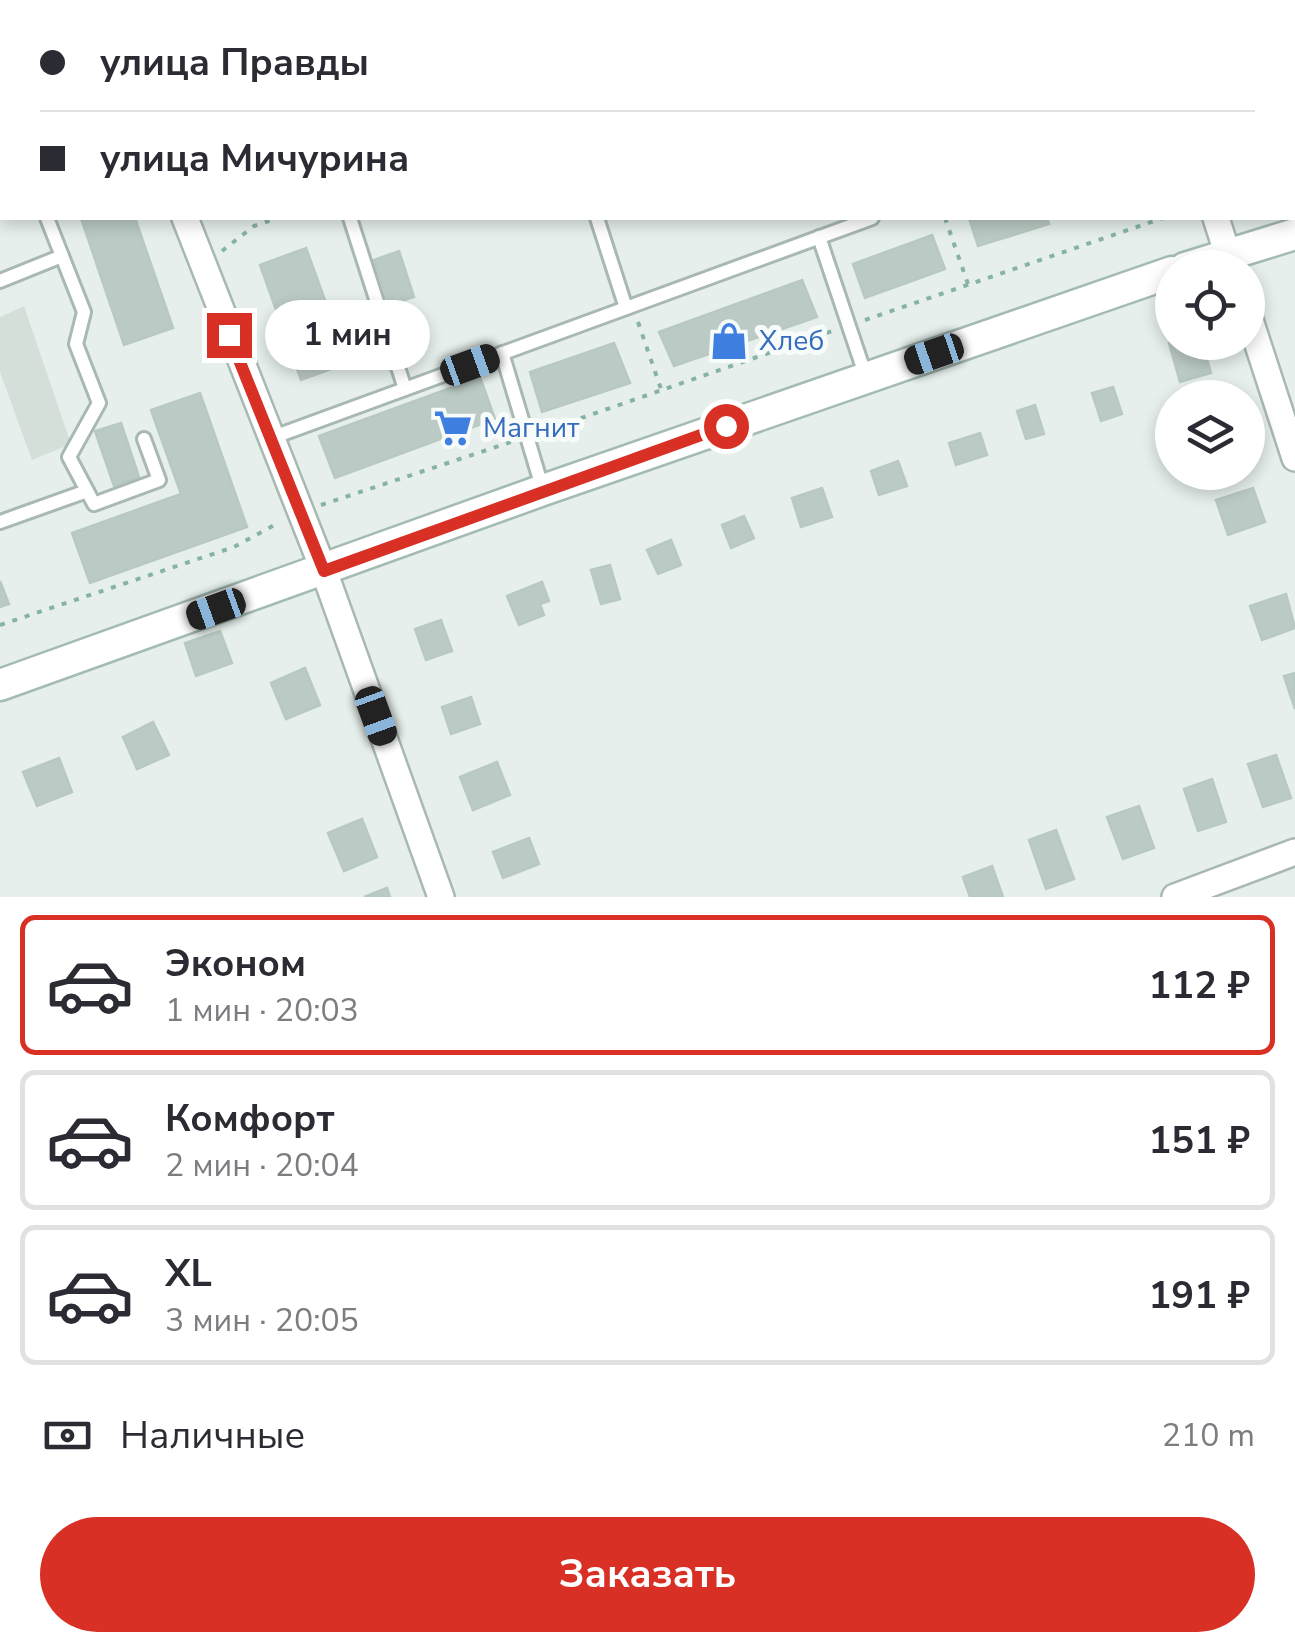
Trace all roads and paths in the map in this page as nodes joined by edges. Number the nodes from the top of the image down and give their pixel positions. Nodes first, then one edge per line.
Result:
1 (48, 220) edge
2 (185, 220) edge
3 (272, 220) edge
4 (351, 220) edge
5 (597, 220) edge
6 (866, 220) edge
7 (946, 220) edge
8 (1157, 220) edge
9 (1217, 220) edge
10 (1295, 234) edge
11 (819, 237) junction
12 (1227, 250) edge
13 (1255, 250) edge
14 (62, 256) junction
15 (203, 266) junction
16 (1155, 278) edge
17 (0, 280) edge
18 (968, 284) junction
19 (629, 306) junction
20 (850, 326) junction
21 (502, 353) junction
22 (1263, 360) edge
23 (866, 377) junction
24 (661, 388) junction
25 (405, 389) junction
26 (527, 437) junction
27 (144, 439) dead end
28 (268, 439) junction
29 (1295, 458) edge
30 (543, 490) junction
31 (87, 492) junction
32 (300, 512) junction
33 (0, 522) edge
34 (324, 571) junction
35 (0, 625) edge
36 (0, 685) edge
37 (1295, 852) edge
38 (441, 897) edge
39 (1176, 897) edge

1 - 14 lane
2 - 15 street
3 - 15 path
4 - 25 lane
5 - 19 lane
6 - 11 lane
7 - 18 path
8 - 18 path
9 - 12 street
10 - 13 street
11 - 19 lane
11 - 20 lane
14 - 17 lane
14 - 31 lane
15 - 28 street
16 - 23 street
18 - 20 path
19 - 21 lane
19 - 24 path
20 - 23 lane
20 - 24 path
21 - 25 lane
21 - 26 lane
22 - 29 street
23 - 30 street
24 - 26 path
25 - 28 lane
26 - 30 lane
26 - 32 path
27 - 31 lane
28 - 32 street
30 - 34 street
31 - 33 lane
32 - 34 street
32 - 35 path
34 - 36 street
34 - 38 street
37 - 39 street

